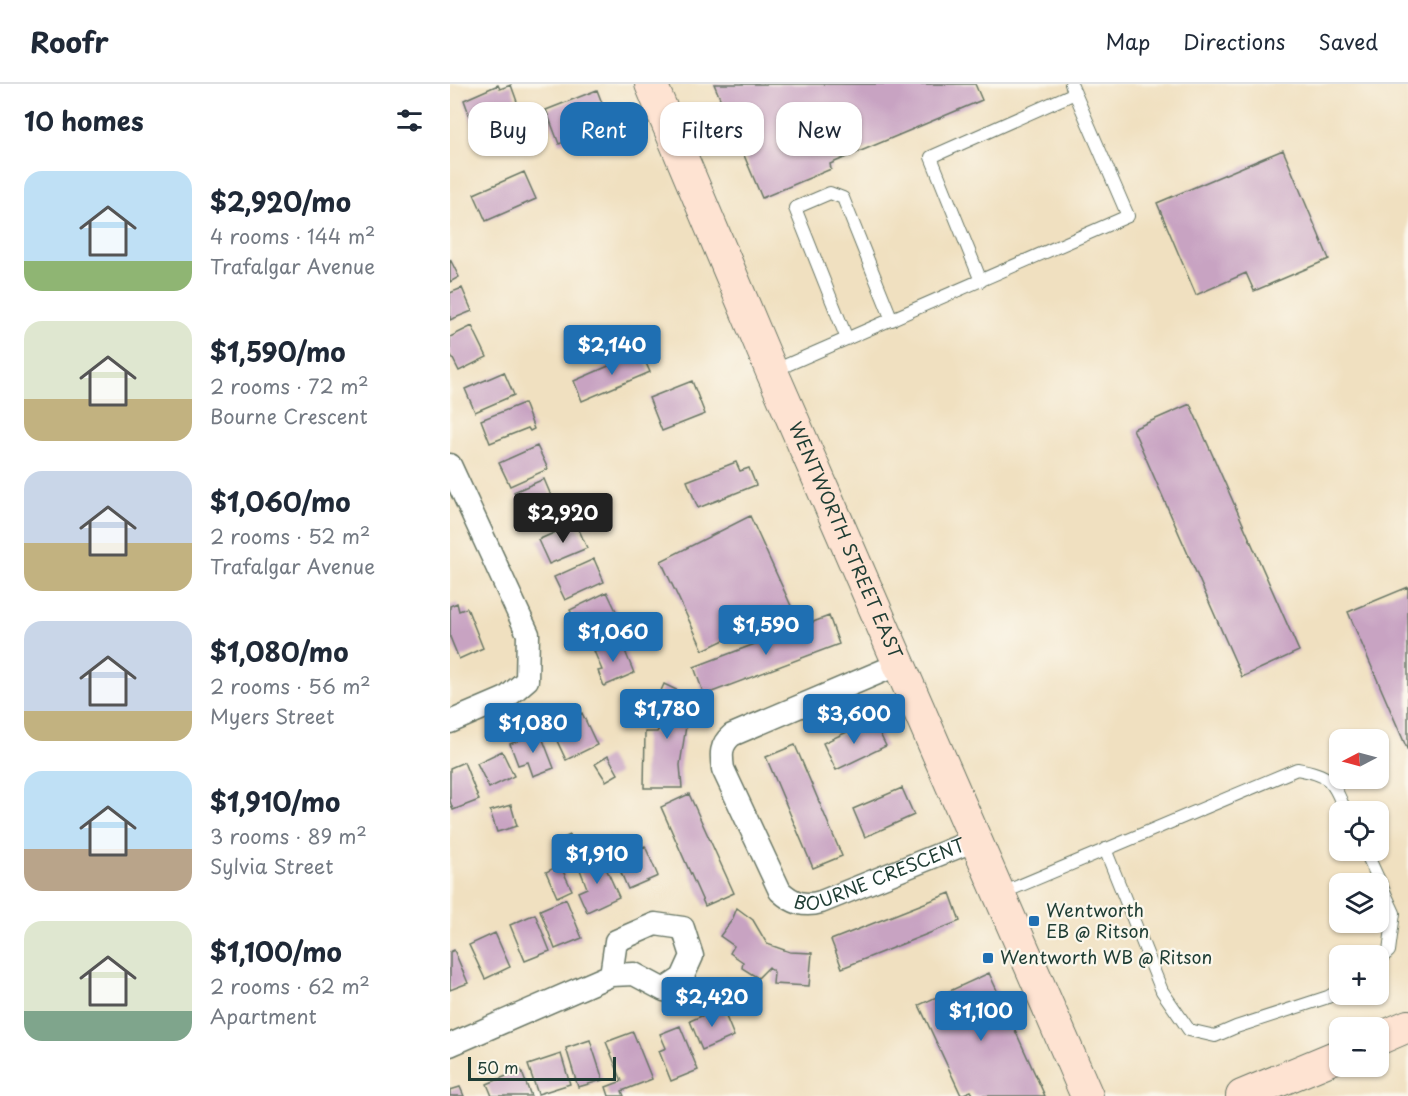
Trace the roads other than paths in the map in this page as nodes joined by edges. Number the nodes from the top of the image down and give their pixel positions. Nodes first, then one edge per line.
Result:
1 (651, 84) edge
2 (1073, 88) edge
3 (981, 281) junction
4 (892, 320) junction
5 (847, 339) junction
6 (772, 372) junction
7 (450, 465) edge
8 (899, 664) junction
9 (450, 722) edge
10 (1341, 801) edge
11 (975, 840) junction
12 (1106, 849) junction
13 (1370, 861) edge
14 (999, 895) junction
15 (1389, 951) edge
16 (612, 975) dead end
17 (1329, 996) edge
18 (1408, 1026) edge
19 (1389, 1034) edge
20 (450, 1045) edge
21 (1329, 1060) edge
22 (1087, 1096) edge
23 (1242, 1096) edge

1 - 6 main road, WENTWORTH STREET EAST
2 - 3 lane
2 - 3 lane
3 - 4 lane
4 - 5 lane
4 - 5 lane
5 - 6 lane
6 - 8 main road, WENTWORTH STREET EAST
7 - 9 street
8 - 11 main road, WENTWORTH STREET EAST
8 - 11 street, BOURNE CRESCENT
10 - 12 lane
11 - 14 main road, WENTWORTH STREET EAST
12 - 14 lane
12 - 17 lane
13 - 15 lane
14 - 22 main road, WENTWORTH STREET EAST
16 - 20 street
18 - 19 main road
21 - 23 main road

